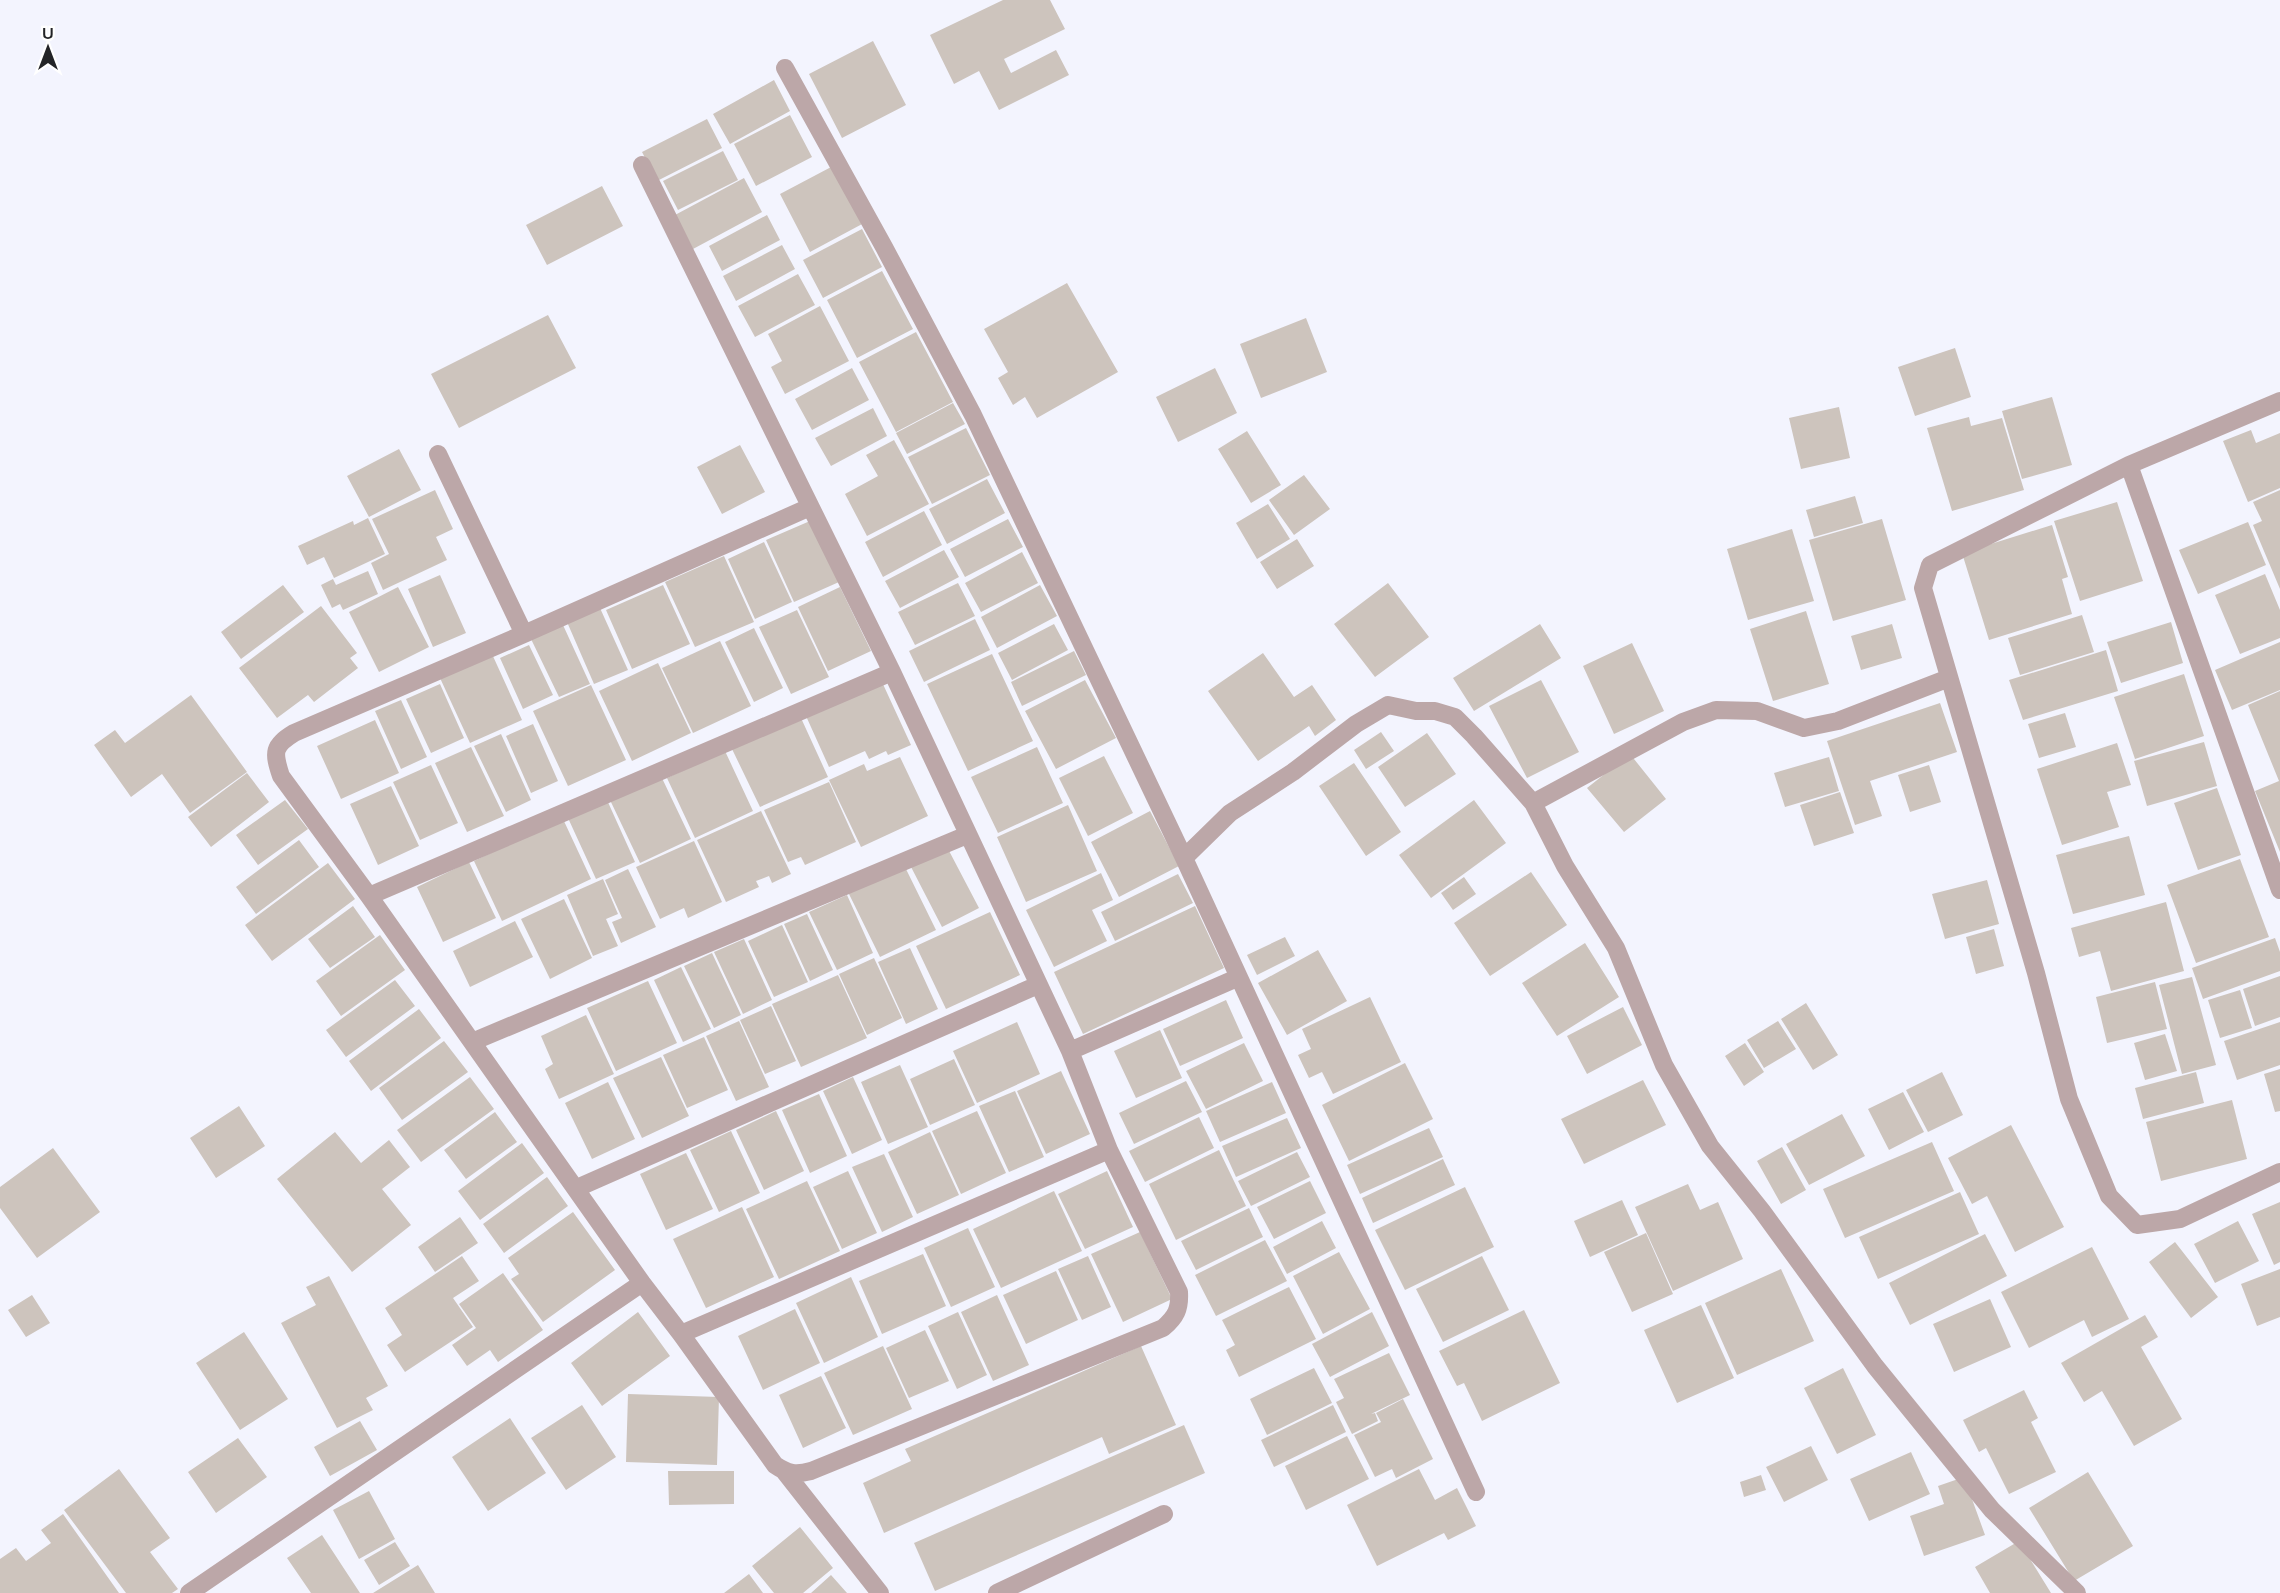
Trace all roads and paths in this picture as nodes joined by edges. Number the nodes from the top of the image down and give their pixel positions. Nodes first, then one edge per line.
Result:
1 (785, 68) dead end
2 (642, 165) dead end
3 (2280, 401) edge
4 (438, 454) dead end
5 (2129, 465) junction
6 (810, 507) junction
7 (524, 634) junction
8 (892, 672) junction
9 (1949, 678) junction
10 (1533, 803) junction
11 (967, 835) junction
12 (1184, 858) junction
13 (2280, 890) edge
14 (369, 896) junction
15 (1238, 978) junction
16 (1038, 986) junction
17 (472, 1042) junction
18 (1070, 1051) junction
19 (1109, 1150) junction
20 (2280, 1172) edge
21 (577, 1188) junction
22 (642, 1283) junction
23 (681, 1334) junction
24 (784, 1471) junction
25 (1476, 1492) dead end
26 (1164, 1514) dead end
27 (189, 1593) edge
28 (880, 1593) edge
29 (997, 1593) edge
30 (2077, 1593) edge

1 - 12 street
2 - 6 street
3 - 5 street
4 - 7 street
5 - 9 street
5 - 13 street
6 - 7 street
6 - 8 street
7 - 14 street
8 - 11 street
8 - 14 street
9 - 10 street
9 - 20 street
10 - 12 street
10 - 30 street
11 - 16 street
11 - 17 street
12 - 15 street
14 - 17 street
15 - 18 street
15 - 25 street
16 - 18 street
16 - 21 street
17 - 21 street
18 - 19 street
19 - 23 street
19 - 24 street
21 - 22 street
22 - 23 street
22 - 27 street
23 - 24 street
24 - 28 street
26 - 29 street

